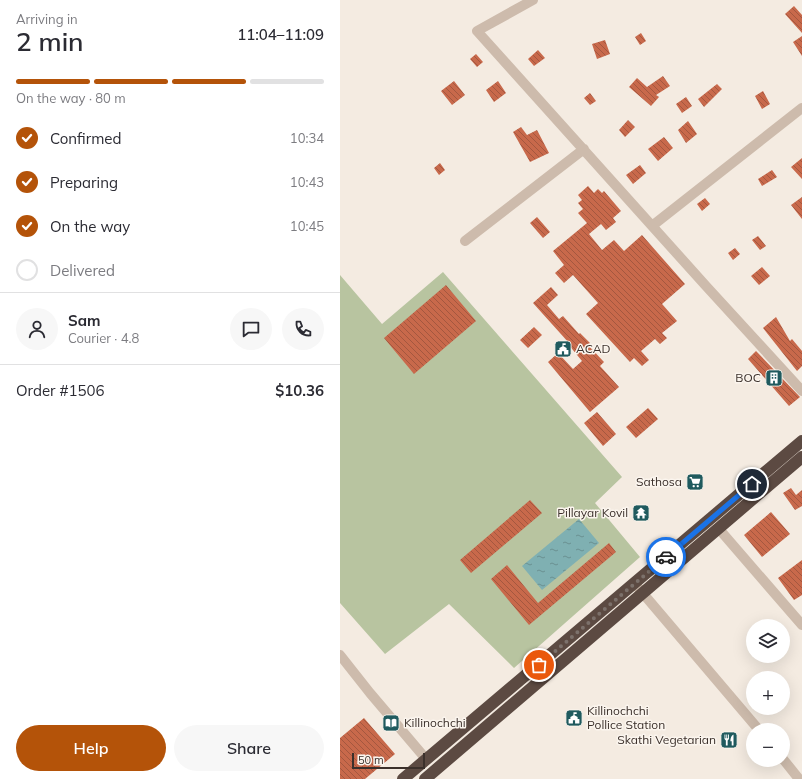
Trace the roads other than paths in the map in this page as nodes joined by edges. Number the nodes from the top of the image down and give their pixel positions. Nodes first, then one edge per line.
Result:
1 (533, 0) edge
2 (802, 108) edge
3 (584, 149) junction
4 (652, 226) junction
5 (465, 241) dead end
6 (802, 391) edge
7 (802, 441) edge
8 (802, 457) edge
9 (719, 529) junction
10 (635, 584) junction
11 (643, 594) junction
12 (802, 625) edge
13 (340, 656) edge
14 (753, 723) edge
15 (426, 759) junction
16 (789, 767) edge
17 (403, 779) edge
18 (425, 779) edge
19 (799, 779) edge

1 - 3 street
2 - 4 street
3 - 4 street
3 - 5 street
4 - 6 street
7 - 10 highway
8 - 9 highway
9 - 11 highway
9 - 12 street
10 - 11 street
10 - 15 highway
11 - 14 street
11 - 18 highway
13 - 15 street
15 - 17 highway
16 - 19 street

